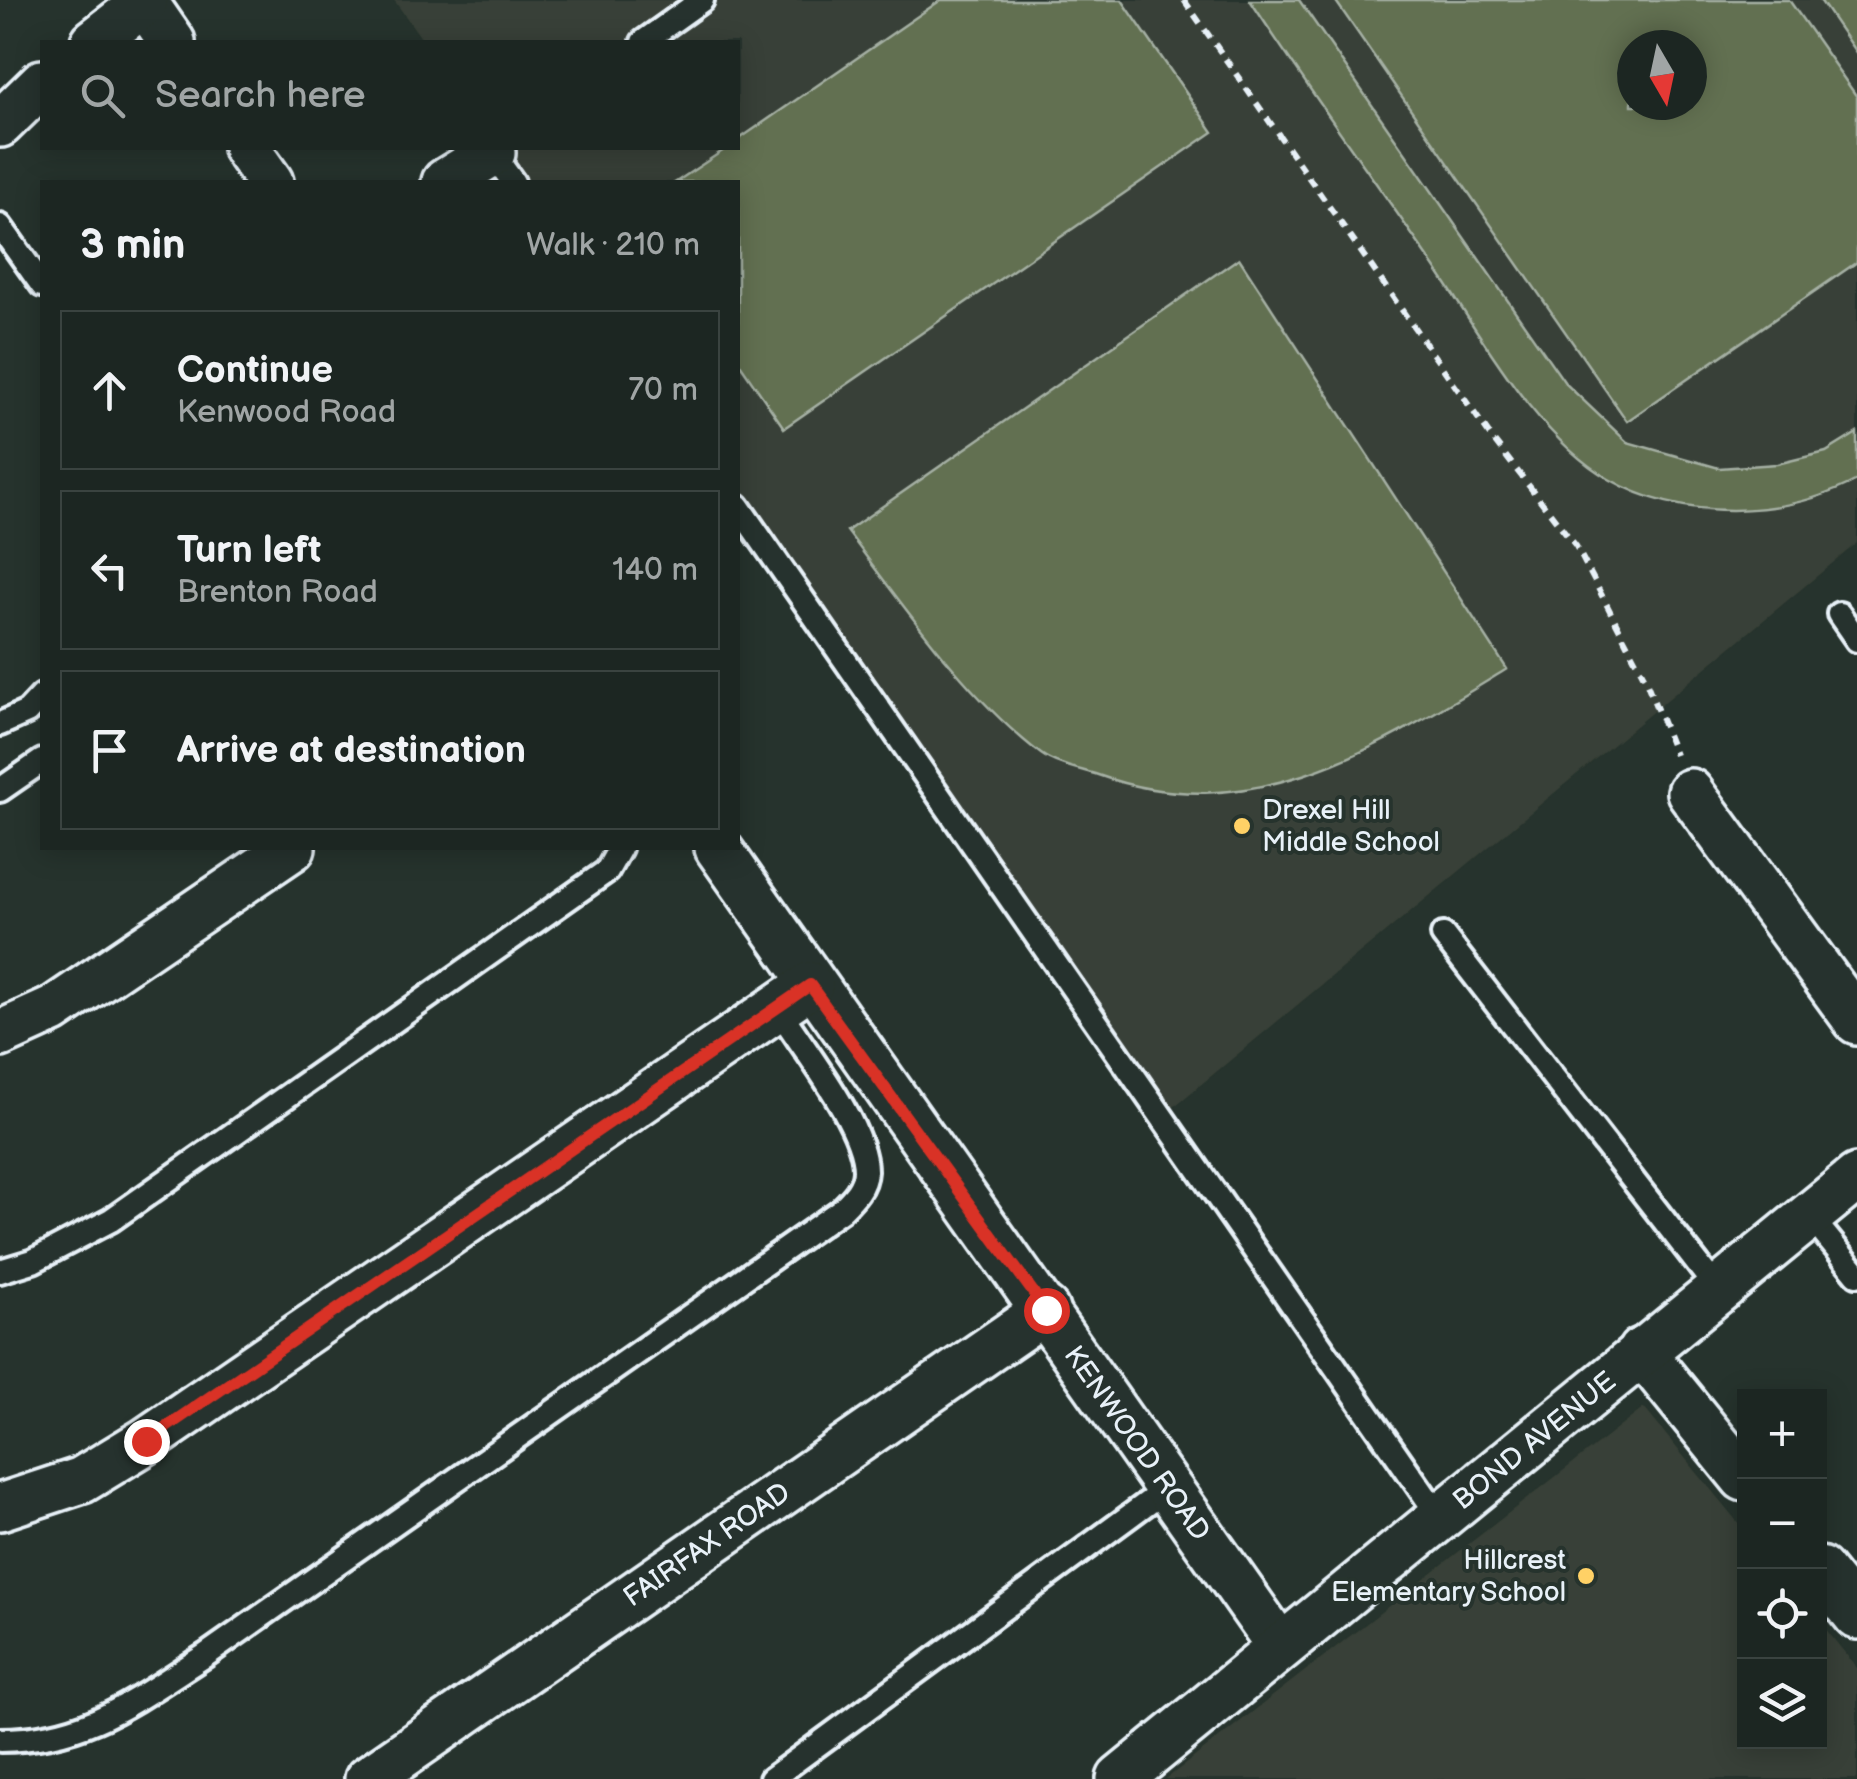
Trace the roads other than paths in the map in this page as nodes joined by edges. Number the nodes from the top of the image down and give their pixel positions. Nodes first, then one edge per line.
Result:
1 (702, 0) edge
2 (144, 1) edge
3 (96, 40) edge
4 (171, 40) edge
5 (647, 40) edge
6 (40, 85) edge
7 (0, 124) edge
8 (247, 150) edge
9 (502, 161) edge
10 (269, 180) edge
11 (451, 180) edge
12 (0, 226) edge
13 (40, 282) edge
14 (740, 509) edge
15 (1839, 614) dead end
16 (1857, 640) edge
17 (40, 698) edge
18 (0, 724) edge
19 (40, 762) edge
20 (0, 790) edge
21 (1690, 792) road end
22 (289, 850) edge
23 (619, 850) edge
24 (719, 850) edge
25 (1442, 935) dead end
26 (794, 996) junction
27 (1857, 1021) edge
28 (0, 1034) edge
29 (1857, 1177) edge
30 (1809, 1215) junction
31 (0, 1271) edge
32 (1857, 1274) edge
33 (1718, 1290) junction
34 (1046, 1310) junction
35 (1641, 1352) junction
36 (1737, 1469) edge
37 (1169, 1487) junction
38 (0, 1507) edge
39 (1439, 1516) junction
40 (1827, 1579) edge
41 (1857, 1616) edge
42 (1279, 1645) junction
43 (0, 1740) edge
44 (368, 1779) edge
45 (772, 1779) edge
46 (1120, 1779) edge

1 - 5 lane
2 - 3 street
2 - 4 street
6 - 7 street
8 - 10 street
9 - 11 street
12 - 13 lane
14 - 39 lane
15 - 16 lane
17 - 18 lane
19 - 20 lane
21 - 27 street
22 - 28 street
23 - 31 lane
24 - 26 street, KENWOOD ROAD
25 - 33 lane
26 - 34 street, KENWOOD ROAD
26 - 38 street
26 - 43 lane
29 - 30 street, BOND AVENUE
30 - 32 lane
30 - 33 street, BOND AVENUE
33 - 35 street, BOND AVENUE
34 - 37 street, KENWOOD ROAD
34 - 44 street, FAIRFAX ROAD
35 - 36 street
35 - 39 street, BOND AVENUE
37 - 42 street, KENWOOD ROAD
37 - 45 lane
39 - 42 street, BOND AVENUE
40 - 41 street
42 - 46 street, BOND AVENUE

